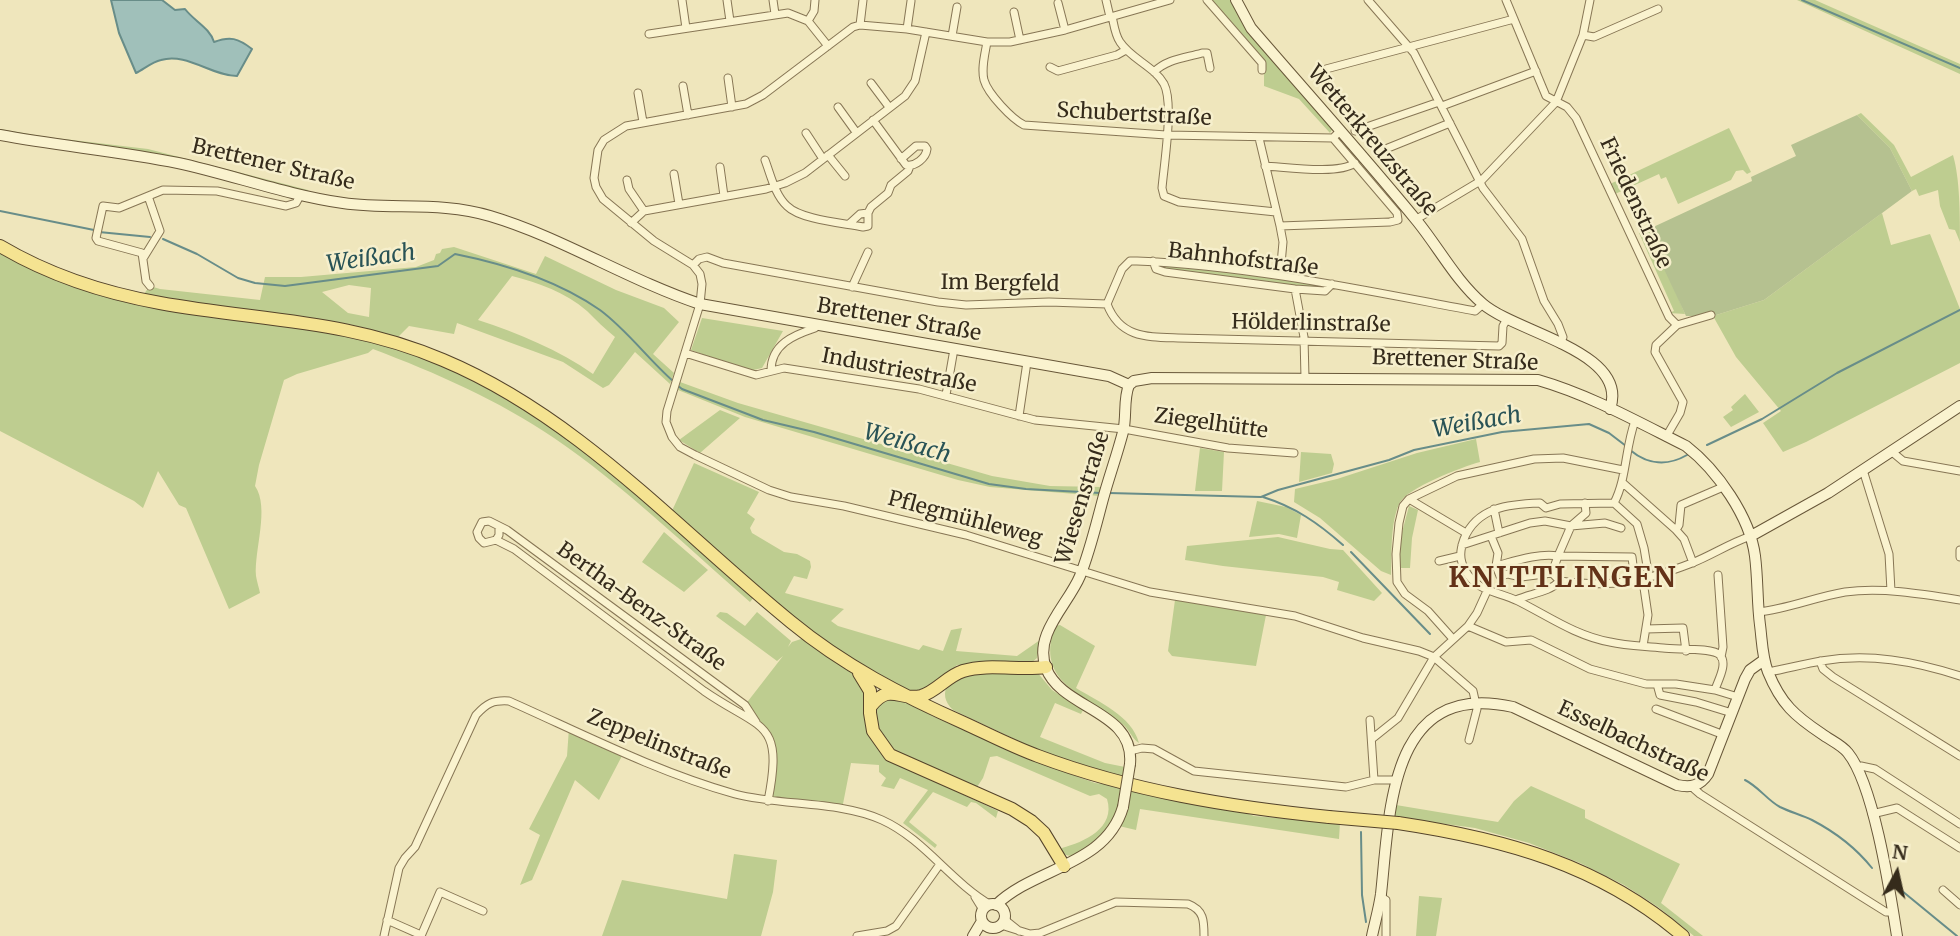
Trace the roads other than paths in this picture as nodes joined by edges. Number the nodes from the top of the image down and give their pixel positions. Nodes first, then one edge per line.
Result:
1 (682, 0) edge
2 (727, 0) edge
3 (773, 0) edge
4 (815, 0) edge
5 (863, 0) edge
6 (1106, 0) edge
7 (1170, 0) edge
8 (1207, 0) edge
9 (1236, 0) edge
10 (1368, 0) edge
11 (1506, 0) edge
12 (1590, 0) edge
13 (911, 1) edge
14 (1058, 3) dead end
15 (957, 7) dead end
16 (1658, 9) dead end
17 (1014, 12) dead end
18 (775, 14) junction
19 (1111, 16) junction
20 (1514, 19) junction
21 (808, 21) junction
22 (730, 22) junction
23 (860, 25) junction
24 (686, 28) junction
25 (907, 29) junction
26 (1065, 30) junction
27 (926, 32) junction
28 (649, 34) dead end
29 (1583, 35) junction
30 (952, 36) junction
31 (1020, 40) junction
32 (987, 42) junction
33 (828, 46) junction
34 (1410, 47) junction
35 (1126, 50) junction
36 (1050, 67) dead end
37 (1210, 68) dead end
38 (1326, 68) dead end
39 (1262, 70) dead end
40 (1536, 71) junction
41 (1154, 72) junction
42 (728, 78) dead end
43 (872, 83) dead end
44 (683, 86) dead end
45 (638, 93) dead end
46 (1556, 102) junction
47 (1440, 104) junction
48 (732, 107) junction
49 (838, 107) dead end
50 (889, 107) junction
51 (688, 115) junction
52 (873, 120) junction
53 (643, 121) junction
54 (1450, 123) junction
55 (1354, 131) dead end
56 (856, 132) junction
57 (806, 133) dead end
58 (1337, 134) junction
59 (0, 135) edge
60 (1166, 135) junction
61 (1259, 138) junction
62 (1388, 148) dead end
63 (826, 157) junction
64 (901, 159) junction
65 (765, 160) dead end
66 (1355, 163) junction
67 (910, 166) junction
68 (1265, 166) junction
69 (720, 167) dead end
70 (674, 174) dead end
71 (845, 176) dead end
72 (627, 180) dead end
73 (1479, 182) junction
74 (775, 187) junction
75 (301, 194) junction
76 (724, 196) junction
77 (148, 197) junction
78 (679, 204) junction
79 (644, 211) junction
80 (1276, 212) junction
81 (868, 214) junction
82 (1415, 220) junction
83 (631, 223) junction
84 (849, 224) junction
85 (1280, 226) junction
86 (0, 246) edge
87 (868, 252) dead end
88 (144, 257) junction
89 (1153, 261) junction
90 (693, 265) junction
91 (1280, 275) junction
92 (1332, 284) junction
93 (149, 286) dead end
94 (852, 287) junction
95 (1295, 289) junction
96 (699, 304) junction
97 (1107, 304) junction
98 (1483, 304) junction
99 (1711, 315) dead end
100 (1507, 319) junction
101 (816, 324) junction
102 (1677, 325) junction
103 (1304, 341) junction
104 (1560, 344) junction
105 (954, 349) junction
106 (685, 353) junction
107 (1027, 362) junction
108 (771, 371) junction
109 (1305, 378) junction
110 (1129, 385) junction
111 (946, 395) junction
112 (1960, 406) edge
113 (1606, 407) junction
114 (1018, 416) junction
115 (1635, 421) junction
116 (1124, 429) junction
117 (1666, 436) junction
118 (1891, 451) junction
119 (1294, 453) dead end
120 (1623, 470) junction
121 (1863, 470) junction
122 (1960, 471) edge
123 (1623, 483) junction
124 (1723, 487) junction
125 (1409, 499) junction
126 (1585, 503) junction
127 (1614, 503) junction
128 (1546, 508) junction
129 (1494, 509) junction
130 (1545, 521) junction
131 (1571, 526) junction
132 (499, 527) junction
133 (1621, 528) dead end
134 (1676, 530) junction
135 (1466, 533) junction
136 (1495, 534) junction
137 (1751, 536) junction
138 (496, 540) junction
139 (1462, 545) junction
140 (1960, 550) edge
141 (1460, 556) junction
142 (1558, 556) junction
143 (1960, 557) edge
144 (1440, 561) dead end
145 (1693, 563) junction
146 (1496, 566) junction
147 (1082, 571) junction
148 (1552, 573) junction
149 (1718, 575) dead end
150 (1500, 576) junction
151 (1642, 580) junction
152 (1560, 582) junction
153 (1891, 591) junction
154 (1490, 592) junction
155 (1516, 600) junction
156 (1960, 600) edge
157 (1758, 612) junction
158 (1468, 626) junction
159 (1646, 629) junction
160 (1453, 639) junction
161 (1643, 646) junction
162 (1686, 651) junction
163 (1434, 657) junction
164 (1721, 657) junction
165 (1764, 660) junction
166 (1820, 661) junction
167 (852, 665) junction
168 (1046, 667) junction
169 (1768, 672) junction
170 (1960, 676) edge
171 (944, 681) junction
172 (1657, 684) junction
173 (1715, 690) junction
174 (902, 695) junction
175 (1738, 697) junction
176 (1477, 704) junction
177 (871, 706) junction
178 (1656, 709) dead end
179 (1732, 713) junction
180 (948, 716) junction
181 (1370, 720) dead end
182 (756, 722) junction
183 (1724, 735) junction
184 (1373, 738) junction
185 (1469, 740) dead end
186 (1130, 751) junction
187 (1960, 755) edge
188 (1857, 768) junction
189 (1374, 780) junction
190 (1396, 780) junction
191 (1692, 787) junction
192 (768, 801) junction
193 (1872, 814) junction
194 (1960, 824) edge
195 (1960, 848) edge
196 (940, 864) junction
197 (1064, 866) junction
198 (1943, 890) dead end
199 (1381, 897) junction
200 (1960, 905) edge
201 (483, 911) dead end
202 (1893, 912) junction
203 (993, 915) junction
204 (387, 920) junction
205 (421, 935) edge
206 (1900, 935) edge
207 (384, 936) edge
208 (857, 936) edge
209 (975, 936) edge
210 (1204, 936) edge
211 (1375, 936) edge
212 (1386, 936) edge
213 (1684, 936) edge

1 - 24 street
2 - 22 street
3 - 18 street
4 - 21 street
5 - 23 street
6 - 19 street
7 - 19 street
8 - 39 street
9 - 58 street, Wetterkreuzstraße
10 - 34 street
11 - 20 street, Friedenstraße
12 - 29 street
13 - 25 street
14 - 26 street
15 - 30 street
16 - 29 street
17 - 31 street
18 - 21 street
18 - 22 street
19 - 26 street
19 - 35 street
20 - 34 street
20 - 40 street, Friedenstraße
21 - 33 street
22 - 24 street
23 - 25 street
23 - 33 street
24 - 28 street
25 - 27 street
26 - 31 street
27 - 30 street
27 - 50 street
29 - 46 street
30 - 32 street
31 - 32 street
32 - 60 street, Schubertstraße
33 - 48 street
34 - 38 street
34 - 47 street
35 - 36 street
35 - 41 street
37 - 41 street
40 - 46 street, Friedenstraße
40 - 47 street
41 - 60 street
42 - 48 street
43 - 50 street
44 - 51 street
45 - 53 street
46 - 73 street
46 - 102 street, Friedenstraße
47 - 54 street
47 - 55 street
48 - 51 street
49 - 56 street
50 - 52 street
51 - 53 street
52 - 56 street
52 - 64 street
53 - 83 street
54 - 62 street
54 - 73 street
56 - 63 street
57 - 63 street
58 - 61 street, Schubertstraße
58 - 66 street
58 - 82 street, Wetterkreuzstraße
59 - 75 street, Brettener Straße
60 - 61 street, Schubertstraße
60 - 80 street
61 - 68 street
63 - 71 street
63 - 74 street
64 - 67 street
64 - 67 street
65 - 74 street
66 - 68 street
66 - 85 street
67 - 81 street
68 - 80 street
69 - 76 street
70 - 78 street
72 - 79 street
73 - 82 street
73 - 104 street
74 - 76 street
74 - 84 street
75 - 77 street
75 - 96 street, Brettener Straße
76 - 78 street
77 - 88 street
77 - 88 street
78 - 79 street
79 - 83 street
80 - 85 street
81 - 84 street
81 - 84 street
82 - 98 street, Wetterkreuzstraße
83 - 90 street
85 - 91 street
86 - 167 main road
87 - 94 street
88 - 93 street
89 - 91 street, Bahnhofstraße
89 - 95 street, Bahnhofstraße
89 - 97 street, Bahnhofstraße
90 - 94 street, Im Bergfeld
90 - 96 street, Pflegmühleweg
91 - 92 street, Bahnhofstraße
92 - 95 street, Bahnhofstraße
92 - 98 street, Bahnhofstraße
94 - 97 street, Im Bergfeld
95 - 103 street
96 - 101 street, Brettener Straße
96 - 106 street, Pflegmühleweg
97 - 103 street, Hölderlinstraße
98 - 100 street
99 - 102 street
100 - 103 street, Hölderlinstraße
100 - 104 street
101 - 105 street, Brettener Straße
101 - 108 street, Industriestraße
102 - 117 street
103 - 109 street
104 - 113 street
105 - 107 street, Brettener Straße
105 - 111 street
106 - 108 street, Industriestraße
106 - 147 street, Pflegmühleweg
107 - 110 street, Brettener Straße
107 - 114 street
108 - 111 street, Industriestraße
109 - 110 street, Brettener Straße
109 - 113 street, Brettener Straße
110 - 116 street, Wiesenstraße
111 - 114 street, Industriestraße
112 - 118 street
113 - 115 street, Brettener Straße
114 - 116 street, Industriestraße
115 - 117 street, Brettener Straße
115 - 120 street
116 - 119 street, Ziegelhütte
116 - 147 street, Wiesenstraße
117 - 124 street, Brettener Straße
118 - 121 street
118 - 122 street
120 - 123 street
120 - 125 street
121 - 137 street
121 - 153 street
123 - 127 street
123 - 134 street
124 - 134 street
124 - 137 street, Brettener Straße
125 - 135 street
125 - 160 street
126 - 127 street
126 - 128 street
126 - 131 street
127 - 151 street
128 - 129 street
128 - 130 street
129 - 135 street
129 - 136 street
130 - 131 street
130 - 136 street
131 - 133 street
131 - 142 street
132 - 138 street
132 - 138 street, Bertha-Benz-Straße
132 - 182 street, Bertha-Benz-Straße
134 - 145 street
135 - 139 street
136 - 139 street
136 - 146 street
137 - 145 street
137 - 157 street, Brettener Straße
138 - 182 street, Bertha-Benz-Straße
139 - 141 street
140 - 143 street
141 - 144 street
141 - 154 street
142 - 146 street
142 - 148 street
142 - 151 street
145 - 151 street
146 - 150 street
147 - 163 street, Pflegmühleweg
147 - 168 street, Wiesenstraße
148 - 150 street
148 - 152 street
149 - 164 street
150 - 154 street
151 - 152 street
151 - 159 street
152 - 155 street
153 - 156 street
153 - 157 street
154 - 155 street
154 - 158 street
155 - 161 street
157 - 165 street, Brettener Straße
158 - 160 street
158 - 172 street
159 - 161 street
159 - 162 street
160 - 163 street
161 - 162 street
162 - 164 street
163 - 176 street
163 - 184 street
164 - 173 street
165 - 169 street, Brettener Straße
165 - 175 street
166 - 169 street
166 - 170 street
166 - 187 street
167 - 174 main road
167 - 177 main road
168 - 171 main road
168 - 186 street
169 - 188 street, Brettener Straße
171 - 174 main road
171 - 180 main road
172 - 173 street
172 - 179 street
173 - 175 street
174 - 177 main road
174 - 180 main road
175 - 179 street
176 - 185 street
176 - 190 street, Esselbachstraße
176 - 191 street, Esselbachstraße
177 - 197 main road
178 - 183 street
179 - 183 street
180 - 213 main road, bridge
181 - 184 street
182 - 192 street, Bertha-Benz-Straße
183 - 191 street
184 - 189 street
186 - 189 street
186 - 197 street, bridge
188 - 193 street
188 - 194 street
189 - 190 street
190 - 199 street, Esselbachstraße
191 - 202 street, Esselbachstraße
192 - 196 street, Zeppelinstraße
192 - 204 street, Zeppelinstraße
193 - 195 street
193 - 202 street
196 - 203 street, Zeppelinstraße
196 - 208 street
197 - 203 street
198 - 200 street
199 - 211 street, Esselbachstraße
199 - 212 street
201 - 205 street
202 - 206 street
203 - 209 street
203 - 210 street
204 - 205 street
204 - 207 street

